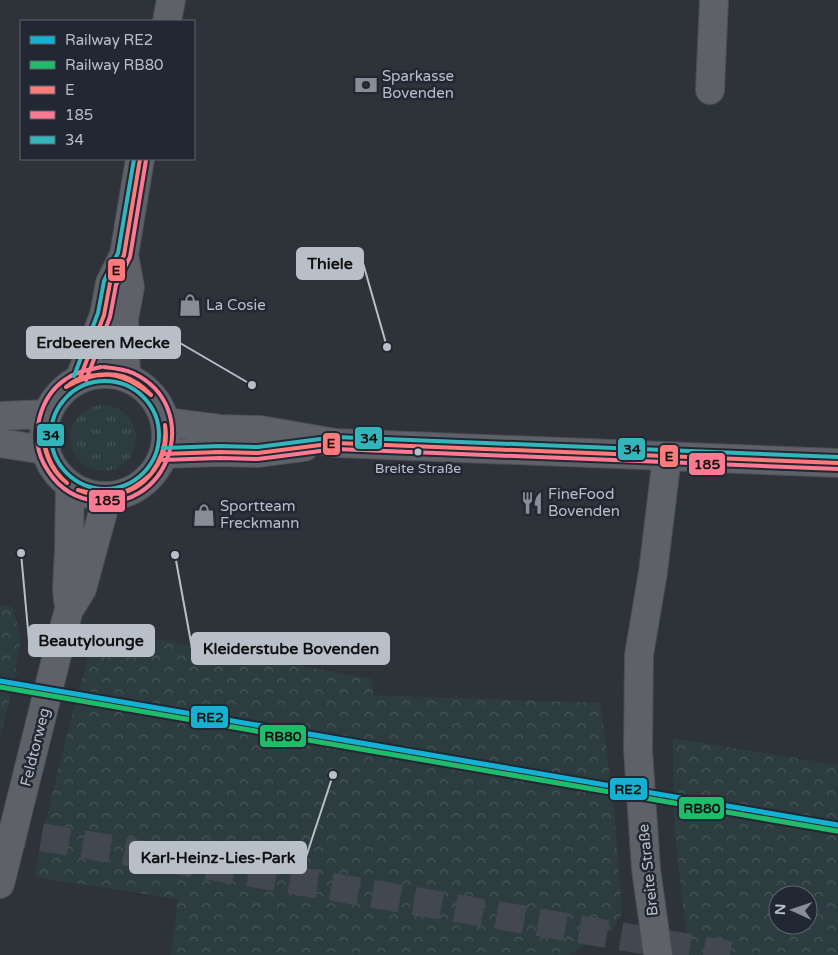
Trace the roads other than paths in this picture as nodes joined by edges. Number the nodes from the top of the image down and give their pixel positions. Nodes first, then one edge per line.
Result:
1 (171, 0) edge
2 (714, 0) edge
3 (167, 20) edge
4 (710, 90) dead end
5 (140, 160) edge
6 (124, 255) junction
7 (126, 377) junction
8 (80, 378) junction
9 (47, 414) junction
10 (0, 416) edge
11 (165, 422) junction
12 (0, 443) edge
13 (336, 443) junction
14 (45, 450) junction
15 (164, 454) junction
16 (667, 457) junction
17 (838, 463) edge
18 (70, 485) junction
19 (107, 497) junction
20 (69, 610) junction
21 (0, 884) edge
22 (658, 955) edge

1 - 3 street
2 - 4 street
5 - 6 street
6 - 7 street
6 - 8 street
7 - 8 street
7 - 11 street
8 - 9 street
9 - 10 street
9 - 14 street
11 - 13 street
11 - 15 street
12 - 14 street
13 - 15 street
13 - 16 street
14 - 18 street
15 - 19 street
16 - 17 street
16 - 22 street, Breite Straße
18 - 19 street
18 - 20 street, Feldtorweg
19 - 20 street, Feldtorweg
20 - 21 street, Feldtorweg

